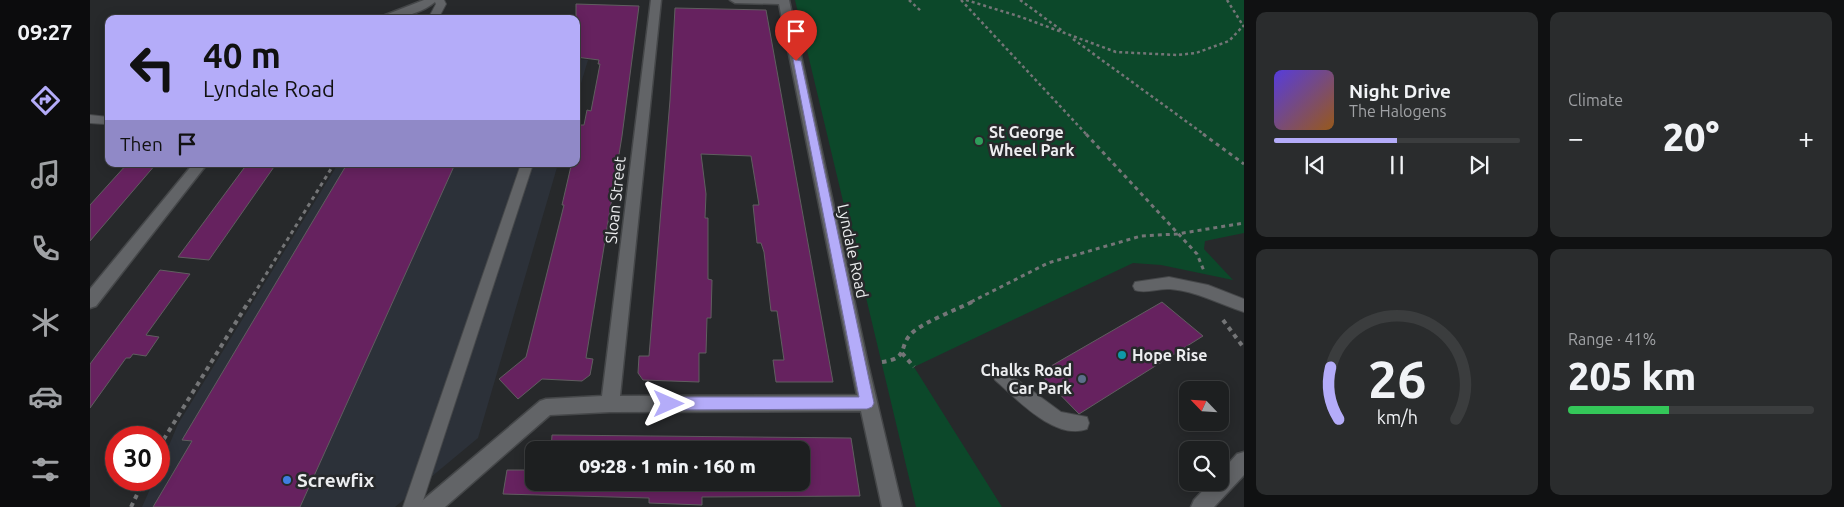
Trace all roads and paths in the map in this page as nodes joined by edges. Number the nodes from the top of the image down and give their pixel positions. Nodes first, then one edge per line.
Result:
1 (432, 0) edge
2 (439, 0) edge
3 (656, 0) edge
4 (735, 0) edge
5 (909, 0) edge
6 (961, 0) edge
7 (966, 0) edge
8 (1020, 0) edge
9 (1227, 0) edge
10 (784, 1) edge
11 (922, 12) dead end
12 (394, 15) edge
13 (435, 15) edge
14 (1244, 26) edge
15 (1068, 34) junction
16 (90, 119) edge
17 (104, 120) dead end
18 (1244, 164) edge
19 (198, 167) edge
20 (332, 167) edge
21 (526, 167) edge
22 (1244, 223) edge
23 (1178, 234) junction
24 (1140, 286) dead end
25 (90, 301) edge
26 (1244, 306) edge
27 (902, 353) junction
28 (859, 364) junction
29 (914, 367) dead end
30 (1001, 374) dead end
31 (867, 403) junction
32 (610, 404) junction
33 (1081, 423) dead end
34 (170, 429) edge
35 (1244, 461) edge
36 (139, 491) edge
37 (131, 507) edge
38 (412, 507) edge
39 (430, 507) edge
40 (892, 507) edge
41 (1201, 507) edge

1 - 12 street
2 - 13 lane
3 - 32 street, Sloan Street
4 - 10 street
5 - 11 path
6 - 23 path
7 - 15 path
8 - 15 path
9 - 14 path
10 - 28 street, Lyndale Road
14 - 15 path
15 - 18 path
16 - 17 lane
19 - 25 street
20 - 34 path
21 - 38 lane
22 - 23 path
23 - 27 path
24 - 26 lane
27 - 28 path
27 - 29 path
28 - 31 street, Lyndale Road
30 - 33 lane
31 - 32 street
31 - 40 street, Lyndale Road
32 - 39 street
35 - 41 street
36 - 37 path

